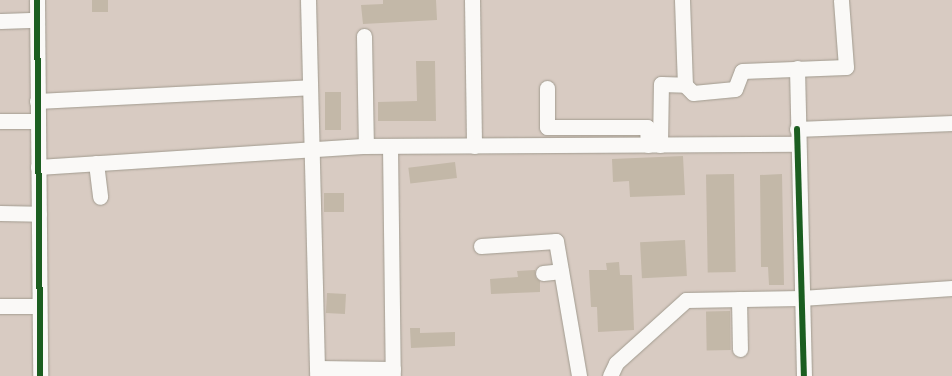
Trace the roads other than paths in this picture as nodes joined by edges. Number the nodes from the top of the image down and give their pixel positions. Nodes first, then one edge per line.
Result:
1 (37, 0) edge
2 (308, 0) edge
3 (472, 0) edge
4 (682, 0) edge
5 (841, 0) edge
6 (37, 20) junction
7 (0, 21) edge
8 (364, 36) dead end
9 (797, 68) junction
10 (685, 85) junction
11 (310, 87) junction
12 (547, 88) dead end
13 (38, 101) junction
14 (0, 121) edge
15 (38, 121) junction
16 (952, 123) edge
17 (797, 129) junction
18 (797, 144) junction
19 (654, 145) junction
20 (366, 146) junction
21 (390, 146) junction
22 (474, 146) junction
23 (312, 150) junction
24 (96, 163) junction
25 (38, 167) junction
26 (100, 197) dead end
27 (0, 213) edge
28 (38, 214) junction
29 (481, 246) dead end
30 (561, 271) junction
31 (543, 273) dead end
32 (952, 288) edge
33 (801, 298) junction
34 (739, 299) junction
35 (0, 306) edge
36 (39, 306) junction
37 (740, 349) dead end
38 (317, 372) edge
39 (393, 373) edge
40 (40, 376) edge
41 (579, 376) edge
42 (610, 376) edge
43 (804, 376) edge

1 - 6 street
2 - 11 street
3 - 22 street
4 - 10 street
5 - 9 street
6 - 7 street
6 - 13 street
8 - 20 street
9 - 10 street
9 - 17 street
10 - 19 street
11 - 13 street
11 - 23 street
12 - 19 street
13 - 15 street
14 - 15 street
15 - 25 street
16 - 17 street
17 - 18 street
18 - 19 street
18 - 33 street
19 - 22 street
20 - 21 street
20 - 23 street
21 - 22 street
21 - 39 street
23 - 24 street
23 - 38 street
24 - 25 street
24 - 26 street
25 - 28 street
27 - 28 street
28 - 36 street
29 - 30 street
30 - 31 street
30 - 41 street
32 - 33 street
33 - 34 street
33 - 43 street
34 - 37 street
34 - 42 street
35 - 36 street
36 - 40 street
38 - 39 street

